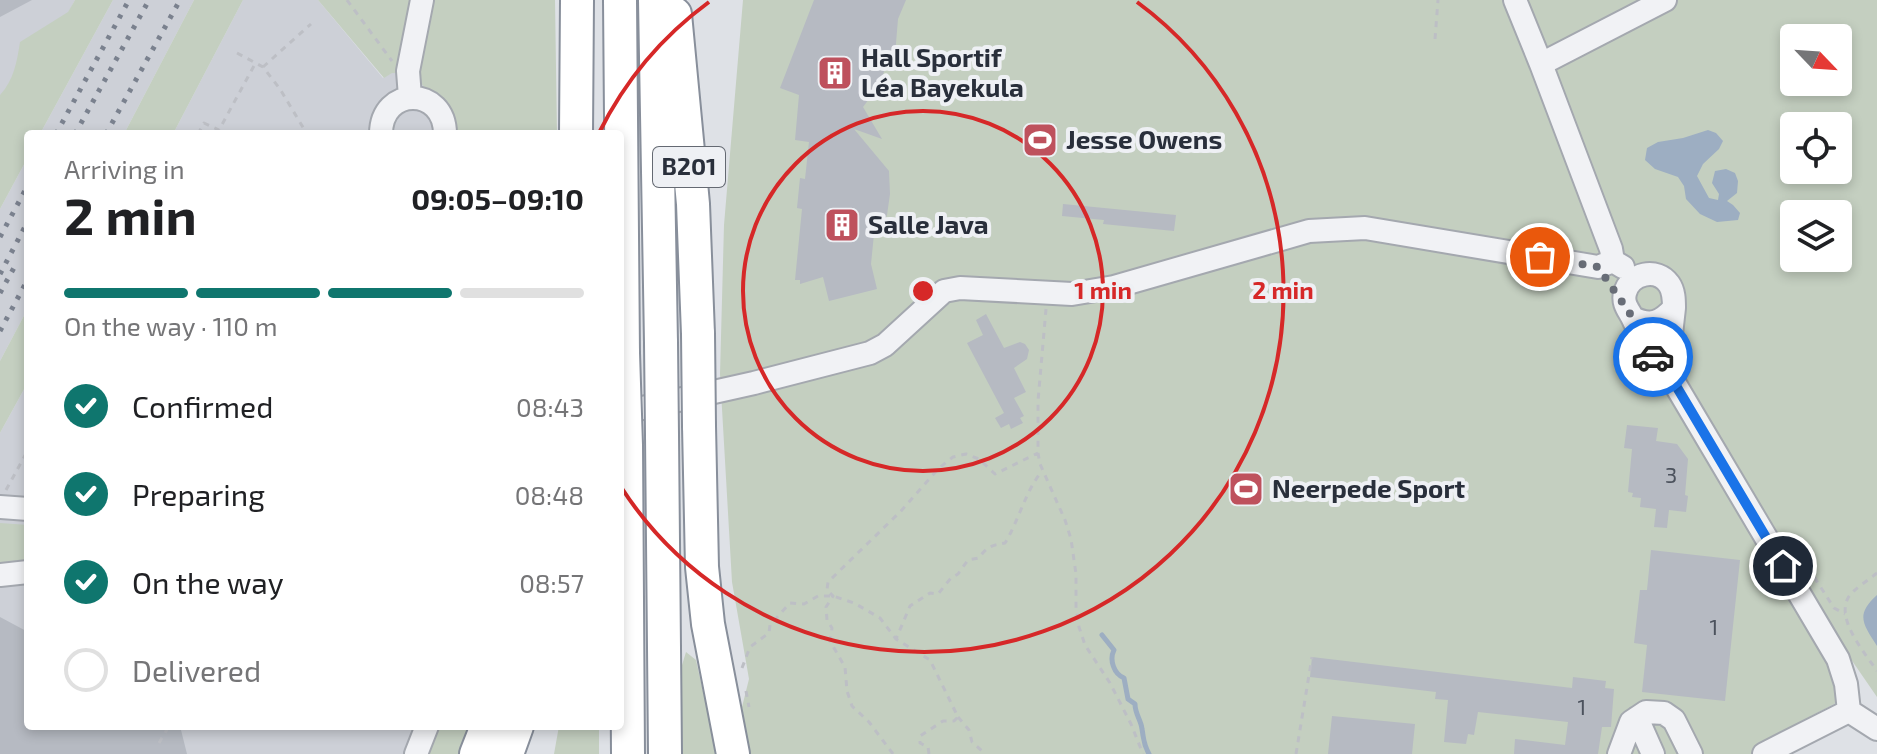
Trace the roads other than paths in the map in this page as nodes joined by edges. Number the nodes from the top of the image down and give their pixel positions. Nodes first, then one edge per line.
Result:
1 (422, 0) edge
2 (577, 0) edge
3 (587, 0) edge
4 (620, 0) edge
5 (655, 0) edge
6 (674, 0) edge
7 (1515, 0) edge
8 (1665, 0) edge
9 (1541, 64) junction
10 (410, 97) junction
11 (381, 130) edge
12 (445, 130) edge
13 (576, 130) edge
14 (590, 130) edge
15 (621, 130) edge
16 (1606, 264) junction
17 (1638, 276) junction
18 (1674, 308) junction
19 (1629, 311) junction
20 (624, 384) edge
21 (1675, 384) junction
22 (624, 412) edge
23 (2, 500) edge
24 (24, 508) edge
25 (24, 572) edge
26 (0, 575) edge
27 (1849, 711) junction
28 (1637, 718) junction
29 (1877, 729) edge
30 (425, 730) edge
31 (485, 730) edge
32 (516, 730) edge
33 (416, 754) edge
34 (476, 754) edge
35 (507, 754) edge
36 (628, 754) edge
37 (665, 754) edge
38 (733, 754) edge
39 (1619, 754) edge
40 (1653, 754) edge
41 (1691, 754) edge
42 (1764, 754) edge

1 - 10 street
2 - 13 highway
3 - 14 highway
4 - 15 highway, B201, bridge
5 - 37 highway, B201, bridge
6 - 38 highway, B201, bridge
7 - 9 street
8 - 9 street
9 - 16 street
10 - 11 street
10 - 12 street
16 - 17 street
16 - 19 street
16 - 22 street
17 - 18 street
17 - 19 street
18 - 19 street
18 - 21 street
19 - 21 street
20 - 36 highway, B201, bridge
21 - 27 street
23 - 24 street
25 - 26 street
27 - 29 street
27 - 42 street
28 - 39 street
28 - 40 street
28 - 41 street
30 - 33 street
31 - 34 highway
32 - 35 highway

